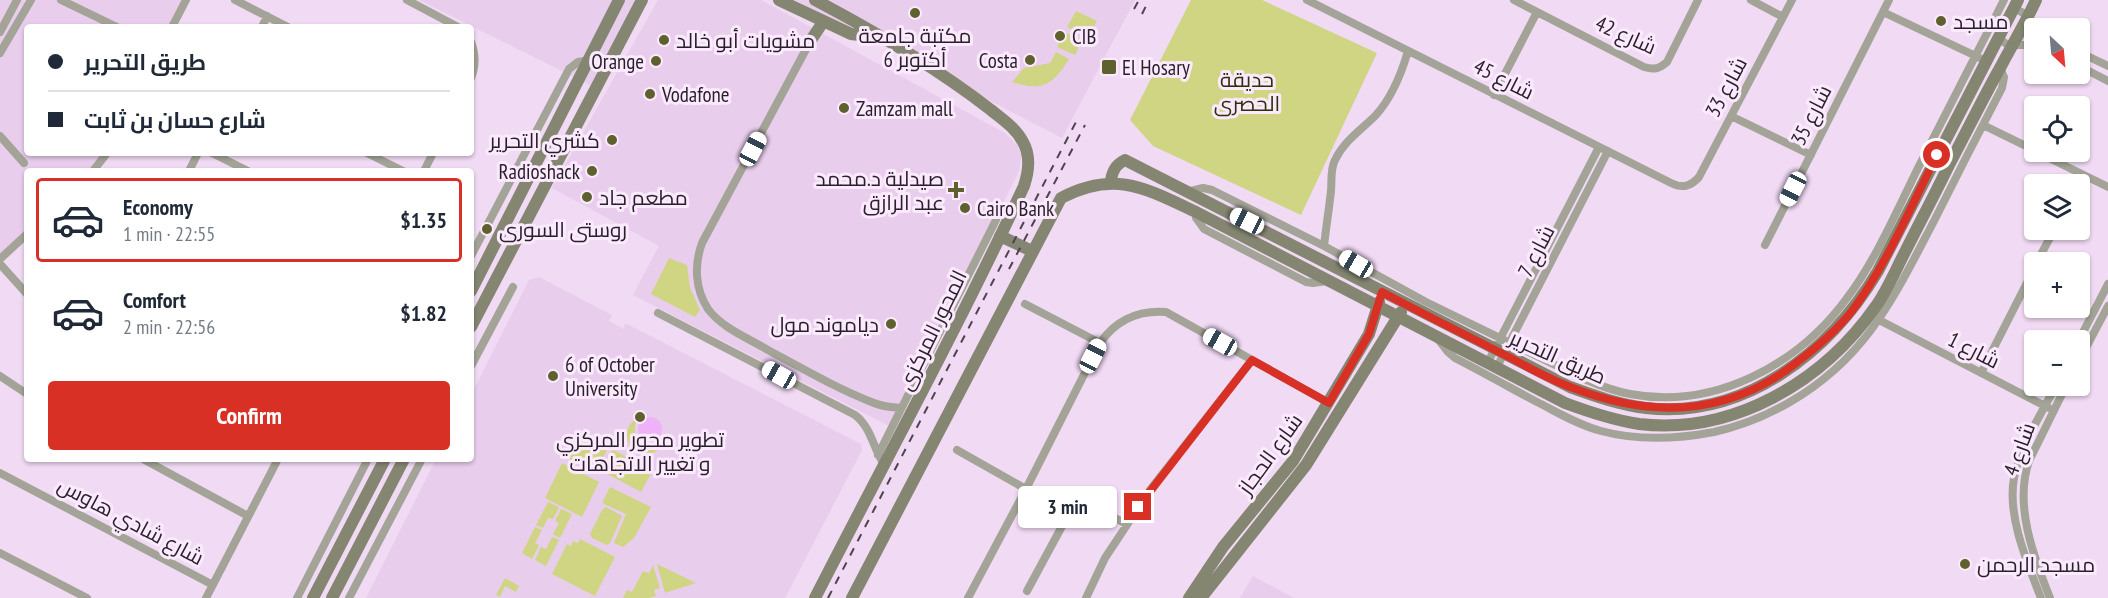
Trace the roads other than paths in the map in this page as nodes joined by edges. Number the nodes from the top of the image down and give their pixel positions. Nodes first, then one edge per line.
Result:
1 (17, 0) edge
2 (31, 0) edge
3 (61, 0) edge
4 (186, 0) edge
5 (235, 0) edge
6 (407, 0) edge
7 (619, 0) edge
8 (642, 0) edge
9 (779, 0) edge
10 (815, 0) edge
11 (1306, 0) edge
12 (1514, 0) edge
13 (1698, 0) edge
14 (1751, 0) edge
15 (1792, 0) edge
16 (1889, 0) edge
17 (2036, 0) edge
18 (2012, 3) edge
19 (1537, 12) junction
20 (1883, 12) junction
21 (267, 16) junction
22 (1783, 17) junction
23 (2028, 17) junction
24 (823, 22) junction
25 (111, 24) edge
26 (174, 24) edge
27 (263, 24) edge
28 (282, 24) edge
29 (452, 24) edge
30 (0, 32) edge
31 (870, 32) junction
32 (1998, 38) junction
33 (812, 40) joint
34 (2013, 45) junction
35 (2024, 45) edge
36 (1408, 51) junction
37 (0, 53) edge
38 (2090, 57) edge
39 (1981, 58) junction
40 (590, 60) junction
41 (2108, 66) edge
42 (2000, 68) junction
43 (2090, 72) edge
44 (2108, 81) edge
45 (1494, 94) junction
46 (1731, 116) junction
47 (1983, 125) junction
48 (0, 136) edge
49 (2024, 145) edge
50 (1603, 149) junction
51 (1811, 155) junction
52 (105, 156) edge
53 (218, 156) edge
54 (374, 156) edge
55 (2058, 162) edge
56 (24, 163) dead end
57 (95, 168) edge
58 (242, 168) edge
59 (397, 168) edge
60 (2083, 174) edge
61 (2090, 178) edge
62 (1111, 184) junction
63 (1687, 186) joint
64 (2108, 187) edge
65 (1187, 192) junction
66 (996, 220) dead end
67 (1000, 236) junction
68 (24, 237) edge
69 (1766, 245) dead end
70 (1324, 246) junction
71 (474, 250) edge
72 (1032, 251) junction
73 (1908, 258) junction
74 (0, 259) edge
75 (0, 264) edge
76 (2108, 284) edge
77 (474, 285) edge
78 (513, 287) dead end
79 (2024, 289) edge
80 (24, 291) edge
81 (1382, 292) junction
82 (1025, 304) dead end
83 (1405, 304) junction
84 (2108, 306) edge
85 (1378, 307) junction
86 (658, 313) dead end
87 (2093, 313) junction
88 (1398, 317) junction
89 (2105, 319) edge
90 (1879, 320) junction
91 (474, 321) edge
92 (2084, 330) edge
93 (1436, 336) junction
94 (1100, 343) junction
95 (2090, 343) edge
96 (1502, 346) junction
97 (474, 360) edge
98 (1252, 360) junction
99 (1493, 365) junction
100 (1981, 373) junction
101 (0, 376) edge
102 (1796, 383) junction
103 (1808, 391) junction
104 (24, 392) edge
105 (2053, 396) edge
106 (2058, 396) edge
107 (1329, 403) junction
108 (901, 408) junction
109 (2049, 408) junction
110 (957, 450) dead end
111 (882, 460) junction
112 (149, 462) edge
113 (276, 462) edge
114 (366, 462) edge
115 (383, 462) edge
116 (402, 462) edge
117 (420, 462) edge
118 (0, 473) edge
119 (1026, 489) junction
120 (1074, 504) junction
121 (248, 516) junction
122 (1126, 524) junction
123 (0, 553) edge
124 (213, 585) junction
125 (1027, 591) dead end
126 (2042, 596) edge
127 (87, 598) edge
128 (206, 598) edge
129 (297, 598) edge
130 (313, 598) edge
131 (332, 598) edge
132 (349, 598) edge
133 (814, 598) edge
134 (852, 598) edge
135 (968, 598) edge
136 (1086, 598) edge
137 (1189, 598) edge
138 (1201, 598) edge

1 - 30 street
2 - 37 street
3 - 25 street
4 - 26 street
5 - 21 street
6 - 29 street
7 - 40 street
8 - 91 street
9 - 24 street
10 - 31 street
11 - 36 street, شارع 45
12 - 19 street, شارع 42
13 - 19 street, شارع 42
14 - 22 street
15 - 22 street, شارع 33
16 - 20 street, شارع 35
17 - 23 street, طريق التحرير
18 - 23 street
18 - 32 street, طريق التحرير
18 - 39 street
19 - 45 street
20 - 39 street
20 - 51 street, شارع 35
21 - 27 street
21 - 28 street
22 - 46 street, شارع 33
23 - 34 street, طريق التحرير
24 - 31 street
24 - 33 street
31 - 67 street, المحور المركزى
32 - 34 street
32 - 39 street, طريق التحرير
33 - 108 street
34 - 35 street
34 - 42 street, طريق التحرير
36 - 45 street, شارع 45
36 - 70 street
38 - 41 street
39 - 96 street, طريق التحرير
40 - 71 street
40 - 77 street
42 - 47 street
42 - 73 street, طريق التحرير
43 - 44 street
45 - 50 street, شارع 45
46 - 51 street
46 - 63 street, شارع 33
47 - 49 street
47 - 73 street
48 - 56 street
50 - 63 street, شارع 45
50 - 96 street, شارع 7
51 - 69 street, شارع 35
52 - 57 street
53 - 58 street
54 - 59 street
55 - 60 street
61 - 64 street
62 - 65 street, طريق التحرير
62 - 72 street, طريق التحرير
62 - 85 street, طريق التحرير
65 - 70 street
65 - 81 street, طريق التحرير
66 - 108 street
67 - 72 street
67 - 111 street, المحور المركزى
68 - 74 street
70 - 96 street
72 - 134 street
73 - 90 street
73 - 102 street, طريق التحرير
75 - 80 street
76 - 87 street
78 - 97 street
79 - 100 street
81 - 83 street, طريق التحرير
81 - 85 street, شارع الحجاز
82 - 94 street
83 - 88 street, شارع الحجاز
83 - 96 street, طريق التحرير
84 - 89 street
85 - 88 street, طريق التحرير
85 - 107 street, شارع الحجاز
86 - 111 street
87 - 89 street
87 - 92 street
88 - 93 street, طريق التحرير
88 - 138 street, شارع الحجاز
89 - 95 street
90 - 100 street, شارع 1
90 - 103 street
93 - 99 street, طريق التحرير
93 - 103 street
94 - 98 street
94 - 119 street
96 - 99 street, شارع 7
98 - 107 street
98 - 122 street
99 - 102 street, طريق التحرير
100 - 109 street, شارع 1
101 - 104 street
102 - 103 street
105 - 109 street, شارع 4
106 - 109 street, شارع 4
107 - 137 street, شارع الحجاز
108 - 111 street
109 - 126 street, شارع 4
110 - 119 street
111 - 133 street, المحور المركزى
112 - 121 street
113 - 121 street
114 - 129 street
115 - 130 street
116 - 131 street
117 - 132 street
118 - 124 street, شارع شادي هاوس
119 - 120 street
119 - 135 street
120 - 122 street
120 - 125 street
121 - 124 street
122 - 136 street
123 - 127 street
124 - 128 street

